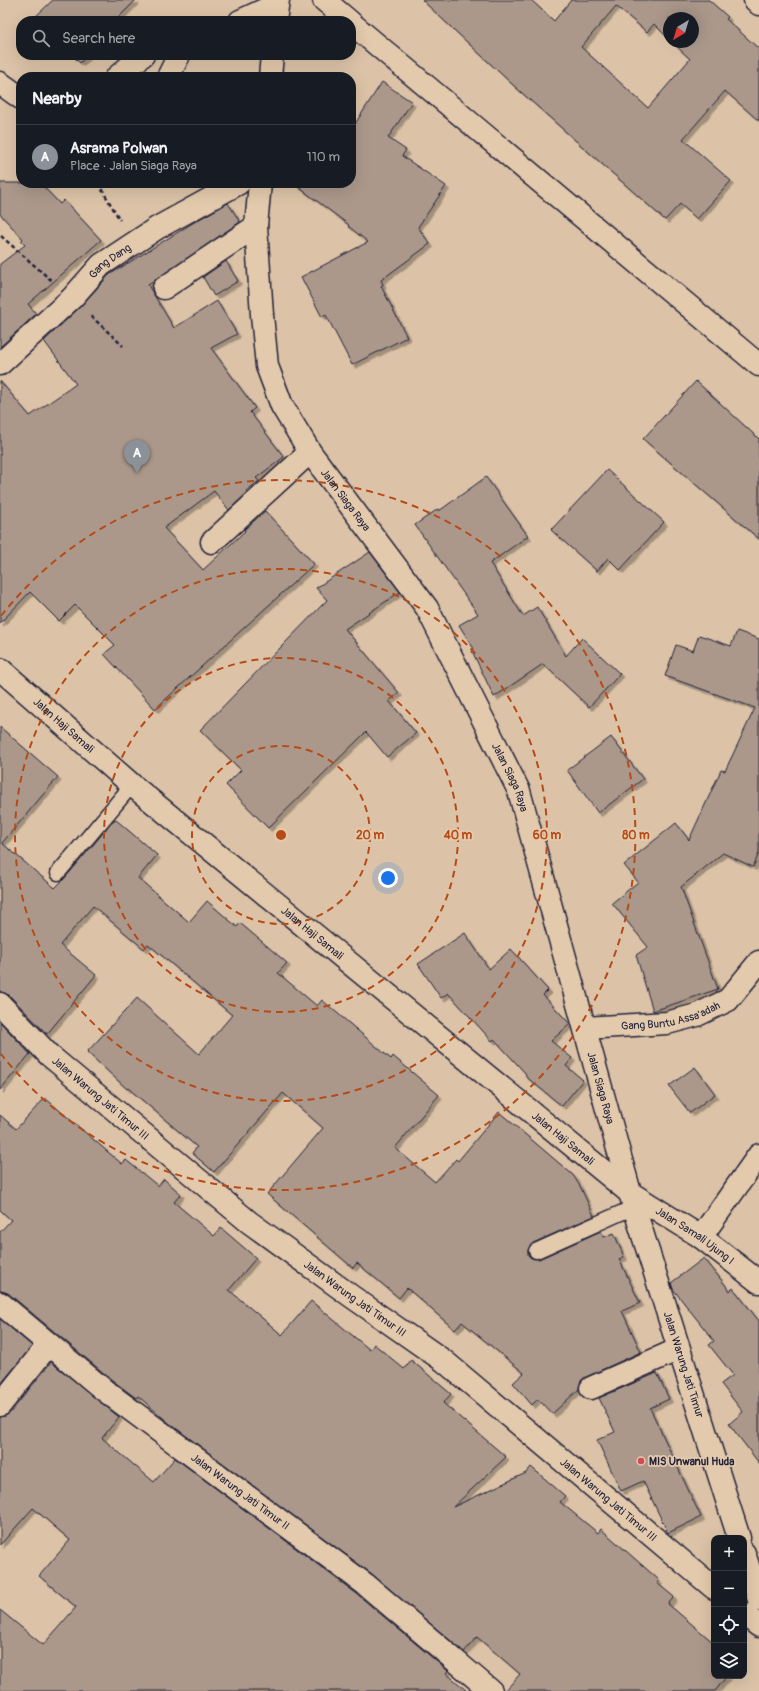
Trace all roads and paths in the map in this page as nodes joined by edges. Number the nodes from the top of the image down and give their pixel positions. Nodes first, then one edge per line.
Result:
1 (324, 0) edge
2 (755, 0) edge
3 (759, 4) edge
4 (276, 8) edge
5 (254, 16) edge
6 (343, 16) edge
7 (356, 27) edge
8 (137, 60) edge
9 (176, 60) edge
10 (272, 60) edge
11 (123, 72) edge
12 (170, 72) edge
13 (270, 72) edge
14 (0, 83) edge
15 (16, 94) edge
16 (101, 188) edge
17 (230, 188) edge
18 (260, 188) edge
19 (256, 226) junction
20 (134, 244) junction
21 (164, 288) dead end
22 (0, 364) edge
23 (759, 364) edge
24 (310, 452) junction
25 (212, 542) dead end
26 (0, 668) edge
27 (132, 785) junction
28 (58, 873) dead end
29 (759, 962) edge
30 (0, 1004) edge
31 (585, 1028) junction
32 (759, 1155) edge
33 (632, 1199) junction
34 (701, 1237) junction
35 (536, 1251) dead end
36 (759, 1282) edge
37 (0, 1303) edge
38 (49, 1344) junction
39 (679, 1349) junction
40 (591, 1388) dead end
41 (0, 1405) edge
42 (738, 1535) edge
43 (747, 1562) edge
44 (711, 1585) edge
45 (759, 1600) edge
46 (747, 1616) edge
47 (759, 1626) edge
48 (491, 1691) edge

1 - 6 street
2 - 3 street
4 - 5 street
7 - 23 street
8 - 11 street
9 - 12 street
10 - 13 street
14 - 15 street
16 - 20 path
17 - 20 street, Gang Dang
18 - 19 street, Jalan Siaga Raya
19 - 21 street
19 - 24 street, Jalan Siaga Raya
20 - 22 street, Gang Dang
24 - 25 street
24 - 31 street, Jalan Siaga Raya
26 - 27 street, Jalan Haji Samali
27 - 28 lane
27 - 33 street, Jalan Haji Samali
29 - 31 street, Gang Buntu Assa'adah
30 - 44 street, Jalan Warung Jati Timur III
31 - 33 street, Jalan Siaga Raya
32 - 34 street
33 - 34 street, Jalan Samali Ujung I
33 - 35 lane
33 - 39 street, Jalan Warung Jati Timur
34 - 36 street, Jalan Samali Ujung I
37 - 38 street, Jalan Warung Jati Timur II
38 - 41 street
38 - 48 street, Jalan Warung Jati Timur II
39 - 40 street
39 - 42 street, Jalan Warung Jati Timur
43 - 45 street
46 - 47 street

